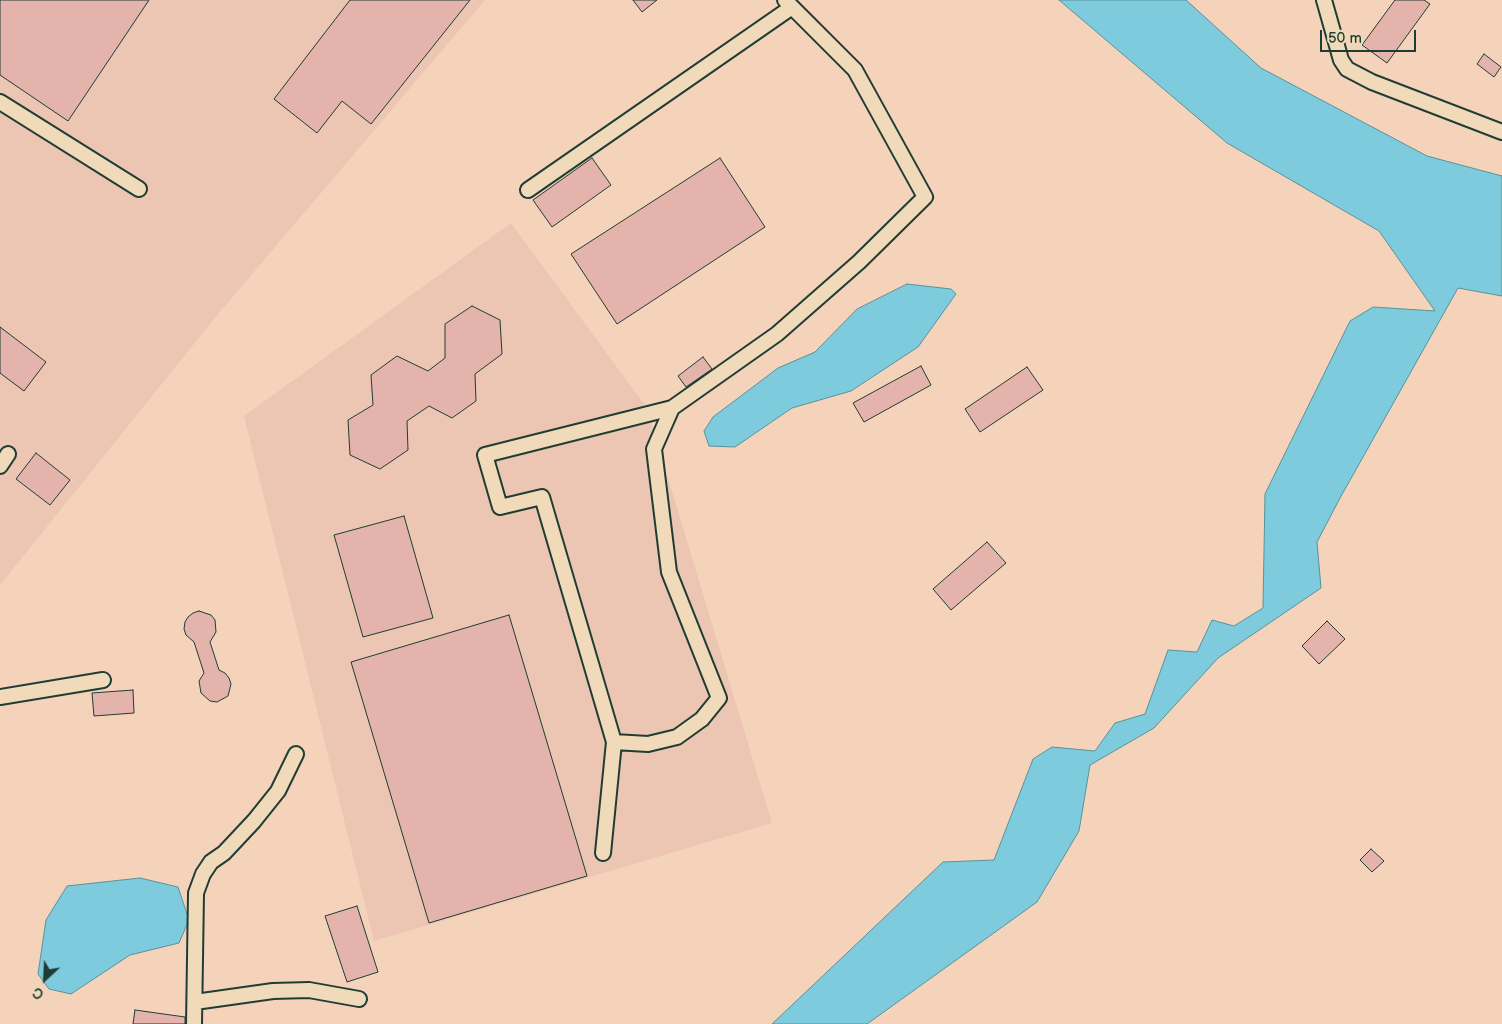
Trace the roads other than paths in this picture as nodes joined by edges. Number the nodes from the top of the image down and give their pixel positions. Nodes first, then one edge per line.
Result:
1 (1324, 0) edge
2 (789, 4) edge
3 (0, 102) edge
4 (1502, 132) edge
5 (139, 190) dead end
6 (528, 190) dead end
7 (672, 408) junction
8 (8, 454) dead end
9 (0, 466) edge
10 (103, 680) dead end
11 (0, 697) edge
12 (614, 742) junction
13 (296, 754) dead end
14 (603, 853) dead end
15 (358, 999) dead end
16 (195, 1002) junction
17 (194, 1024) edge

1 - 4 street
2 - 6 street
2 - 7 street
3 - 5 street
7 - 12 street
7 - 12 street
8 - 9 street
10 - 11 street
12 - 14 street
13 - 16 street
15 - 16 street
16 - 17 street

